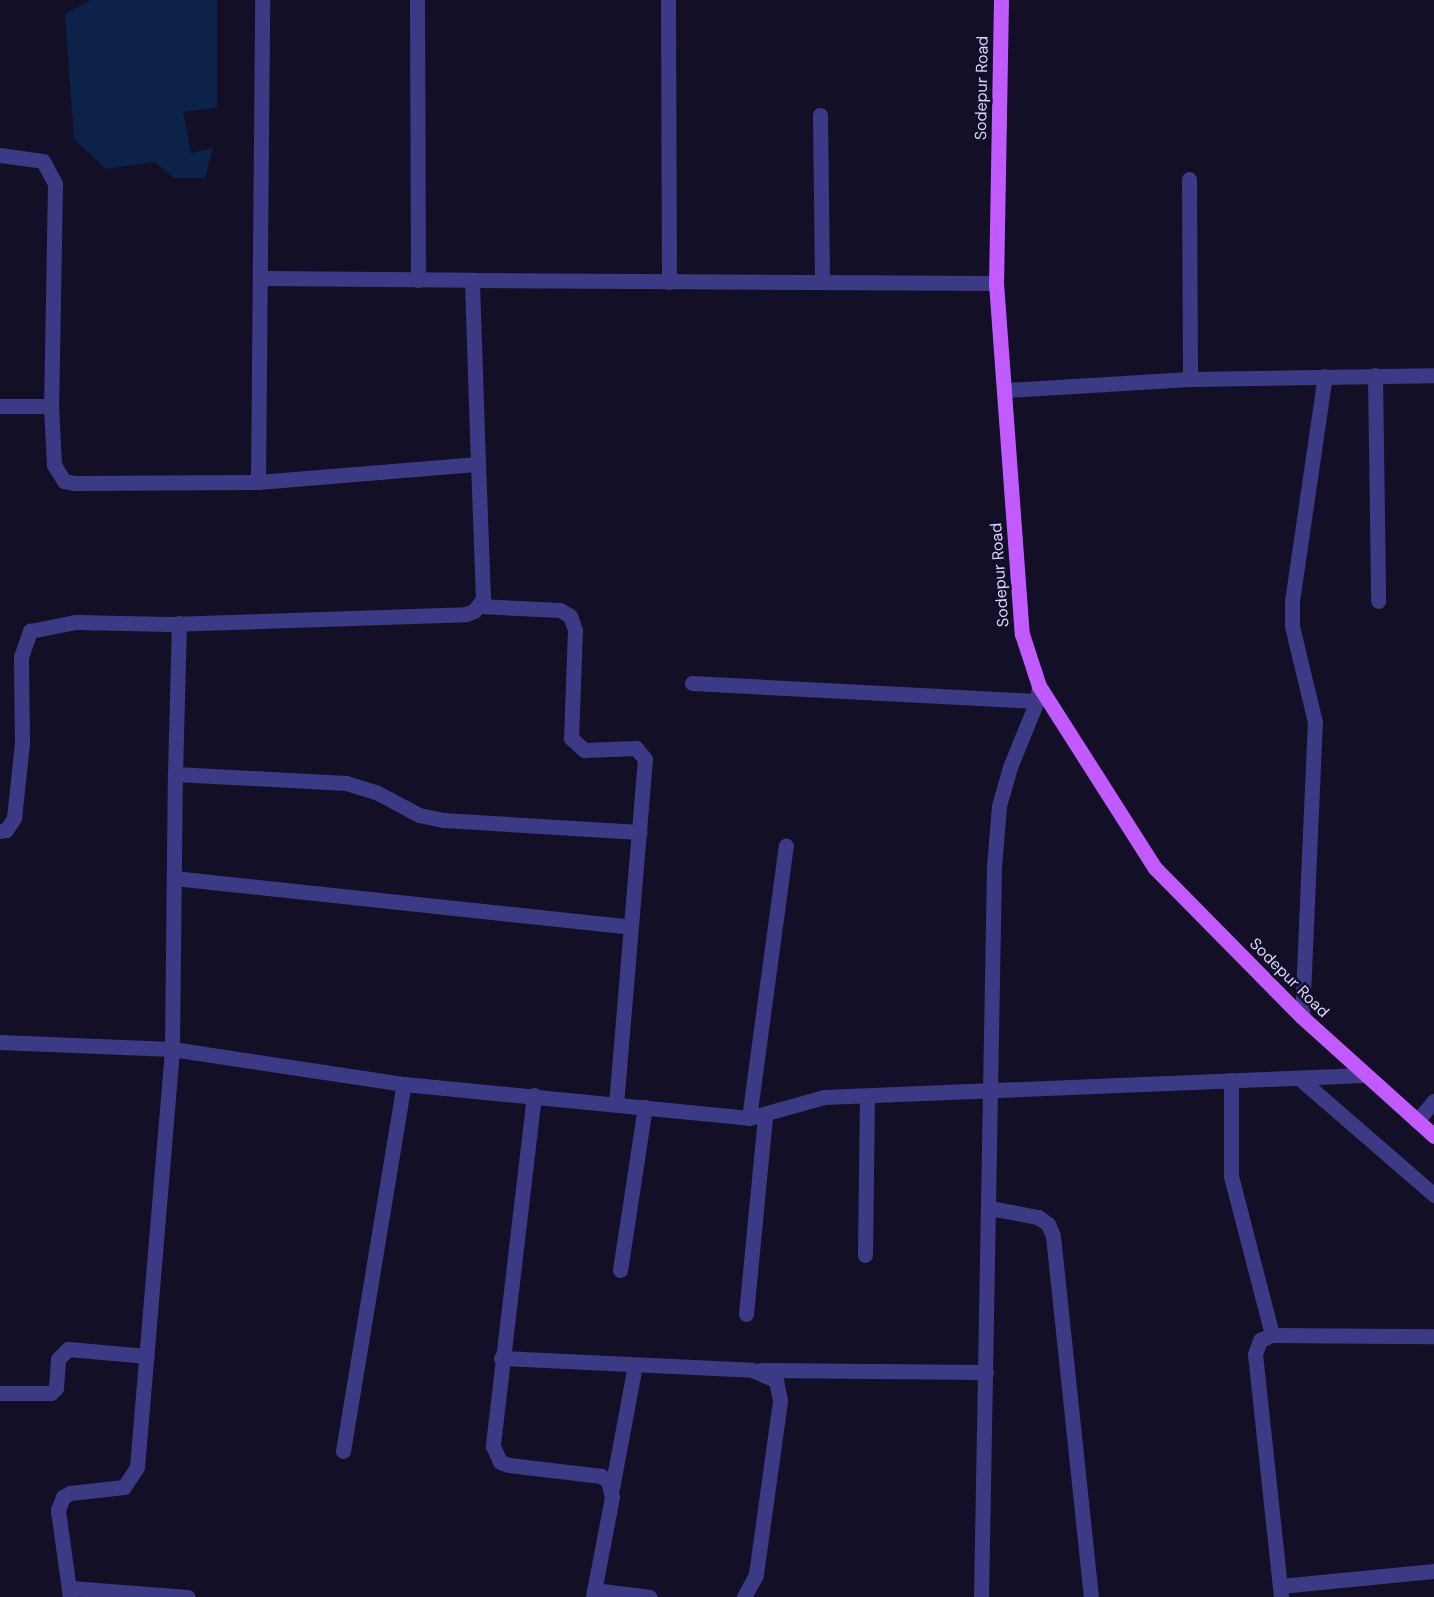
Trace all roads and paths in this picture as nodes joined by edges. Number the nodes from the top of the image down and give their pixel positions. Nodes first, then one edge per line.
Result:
1 (262, 0) edge
2 (417, 0) edge
3 (668, 0) edge
4 (1001, 0) edge
5 (820, 115) dead end
6 (0, 155) edge
7 (1189, 179) dead end
8 (262, 278) junction
9 (418, 280) junction
10 (472, 280) junction
11 (669, 282) junction
12 (822, 282) junction
13 (996, 283) junction
14 (1375, 375) junction
15 (1434, 375) edge
16 (1325, 376) junction
17 (1190, 379) junction
18 (1006, 390) junction
19 (0, 406) edge
20 (51, 406) junction
21 (478, 464) junction
22 (258, 482) junction
23 (1378, 601) dead end
24 (480, 606) junction
25 (179, 623) junction
26 (692, 683) dead end
27 (1038, 693) junction
28 (175, 774) junction
29 (0, 831) edge
30 (640, 832) junction
31 (786, 845) dead end
32 (174, 878) junction
33 (630, 927) junction
34 (1302, 1017) junction
35 (0, 1042) edge
36 (172, 1049) junction
37 (1364, 1075) junction
38 (1299, 1078) junction
39 (1232, 1080) junction
40 (404, 1084) junction
41 (988, 1093) junction
42 (534, 1095) junction
43 (867, 1096) junction
44 (1434, 1101) edge
45 (615, 1103) junction
46 (645, 1107) junction
47 (765, 1116) junction
48 (749, 1118) junction
49 (1417, 1121) junction
50 (1434, 1136) edge
51 (1434, 1196) edge
52 (989, 1208) junction
53 (865, 1255) dead end
54 (620, 1270) dead end
55 (746, 1314) dead end
56 (1272, 1335) junction
57 (1434, 1336) edge
58 (147, 1356) junction
59 (501, 1358) junction
60 (634, 1365) junction
61 (752, 1370) junction
62 (986, 1372) junction
63 (0, 1393) edge
64 (344, 1451) dead end
65 (612, 1488) junction
66 (1434, 1571) edge
67 (70, 1592) edge
68 (1281, 1592) edge
69 (594, 1593) edge
70 (188, 1597) edge
71 (650, 1597) edge
72 (744, 1597) edge
73 (981, 1597) edge
74 (1091, 1597) edge

1 - 8 street
2 - 9 street
3 - 11 street
4 - 13 main road, Sodepur Road
5 - 12 street
6 - 20 street
7 - 17 street
8 - 9 street
8 - 22 street
9 - 10 street
10 - 11 street
10 - 21 street
11 - 12 street
12 - 13 street
13 - 18 main road, Sodepur Road
14 - 15 street
14 - 16 street
14 - 23 street
16 - 17 street
16 - 34 street
17 - 18 street
18 - 27 main road, Sodepur Road
19 - 20 street
20 - 22 street
21 - 22 street
21 - 24 street
24 - 25 street
24 - 30 street
25 - 28 street
25 - 29 street
26 - 27 street
27 - 34 main road, Sodepur Road
27 - 41 street
28 - 30 street
28 - 32 street
30 - 33 street
31 - 48 street
32 - 33 street
32 - 36 street
33 - 45 street
34 - 37 main road, Sodepur Road
35 - 36 street
36 - 40 street
36 - 58 street
37 - 38 street
37 - 49 main road, Sodepur Road
38 - 39 street
38 - 51 street
39 - 41 street
39 - 56 street
40 - 42 street
40 - 64 street
41 - 43 street
41 - 52 street
42 - 45 street
42 - 59 street
43 - 47 street
43 - 53 street
44 - 49 street
45 - 46 street
46 - 48 street
46 - 54 street
47 - 48 street
47 - 55 street
49 - 50 main road, Sodepur Road
52 - 62 street
52 - 74 street
56 - 57 street
56 - 68 street
58 - 63 street
58 - 67 street
59 - 60 street
59 - 65 street
60 - 61 street
60 - 65 street
61 - 62 street
61 - 72 street
62 - 73 street
65 - 69 street
66 - 68 street
67 - 70 street
69 - 71 street

